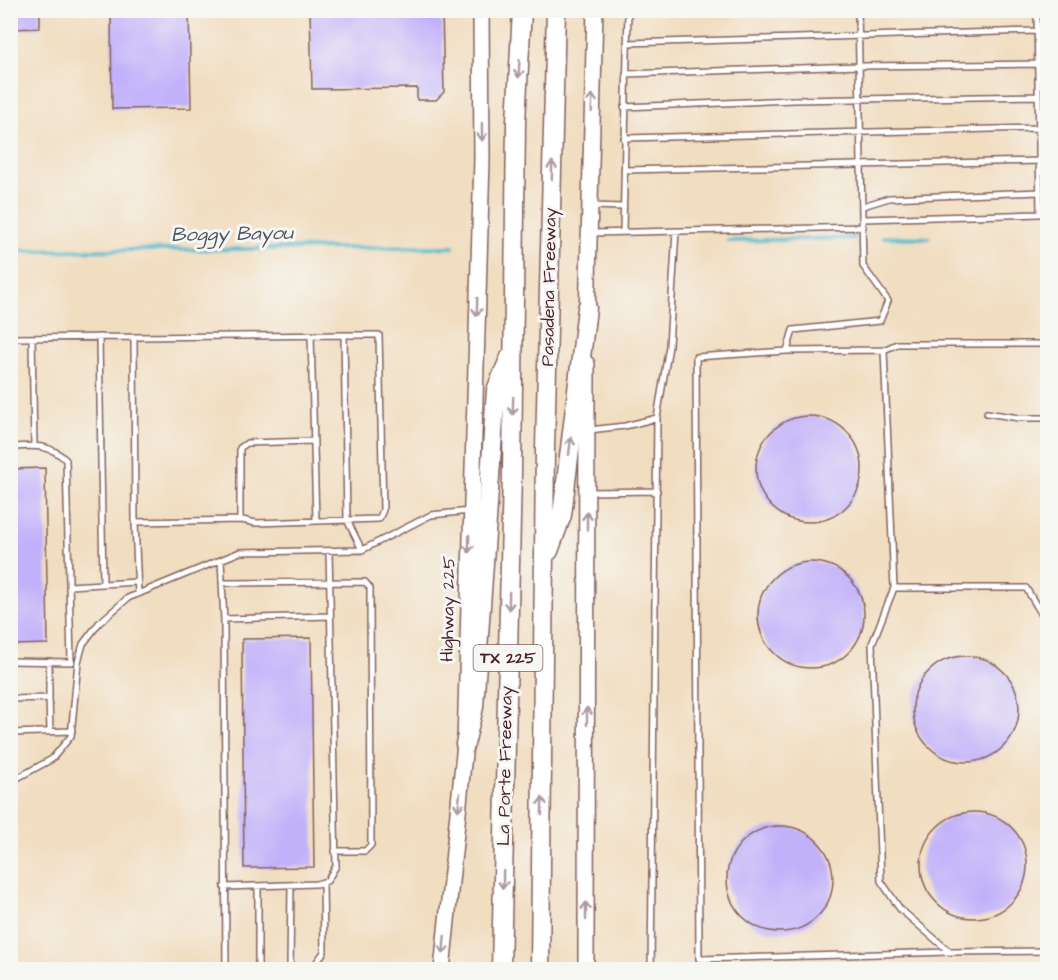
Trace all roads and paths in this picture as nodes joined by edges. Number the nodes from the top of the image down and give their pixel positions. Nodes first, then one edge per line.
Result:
1 (481, 10) edge
2 (522, 10) edge
3 (556, 10) edge
4 (595, 10) edge
5 (628, 10) edge
6 (858, 10) edge
7 (1037, 10) edge
8 (1037, 32) junction
9 (859, 34) junction
10 (627, 43) junction
11 (1037, 64) junction
12 (859, 66) junction
13 (626, 74) junction
14 (1038, 96) junction
15 (860, 99) junction
16 (624, 107) junction
17 (1038, 128) junction
18 (861, 132) junction
19 (624, 138) junction
20 (1040, 161) junction
21 (861, 164) junction
22 (624, 170) junction
23 (1040, 192) junction
24 (588, 206) junction
25 (862, 206) junction
26 (623, 207) junction
27 (863, 219) junction
28 (863, 227) junction
29 (623, 231) junction
30 (676, 231) junction
31 (588, 233) junction
32 (587, 308) junction
33 (311, 336) junction
34 (344, 336) junction
35 (99, 337) junction
36 (134, 337) junction
37 (10, 338) edge
38 (32, 338) junction
39 (1047, 344) edge
40 (514, 347) junction
41 (884, 350) junction
42 (787, 351) junction
43 (987, 414) dead end
44 (657, 418) junction
45 (1047, 418) edge
46 (587, 430) junction
47 (314, 441) junction
48 (34, 446) junction
49 (10, 447) edge
50 (657, 491) junction
51 (587, 492) junction
52 (470, 511) junction
53 (240, 520) junction
54 (347, 520) junction
55 (316, 521) junction
56 (135, 522) junction
57 (362, 550) junction
58 (329, 551) junction
59 (221, 560) junction
60 (544, 564) junction
61 (137, 582) junction
62 (330, 582) junction
63 (222, 583) junction
64 (103, 584) junction
65 (69, 586) junction
66 (894, 588) junction
67 (138, 594) junction
68 (330, 616) junction
69 (224, 619) junction
70 (1047, 625) edge
71 (10, 661) edge
72 (49, 661) junction
73 (70, 662) junction
74 (78, 662) junction
75 (49, 698) junction
76 (10, 699) edge
77 (72, 730) junction
78 (50, 731) junction
79 (10, 733) edge
80 (465, 744) junction
81 (10, 782) edge
82 (335, 851) junction
83 (323, 882) junction
84 (291, 885) junction
85 (258, 886) junction
86 (224, 887) junction
87 (1047, 951) edge
88 (950, 952) junction
89 (226, 969) edge
90 (258, 969) edge
91 (290, 969) edge
92 (311, 969) edge
93 (442, 969) edge
94 (501, 969) edge
95 (540, 969) edge
96 (586, 969) edge
97 (651, 969) edge

1 -> 52 main road, Highway 225
2 -> 40 highway, Pasadena Freeway / TX 225
60 -> 3 highway, Pasadena Freeway / TX 225
24 -> 4 main road
5 - 10 lane
6 - 9 lane
7 - 8 lane
8 - 9 lane
8 - 11 lane
9 - 10 lane
9 - 12 lane
10 - 13 lane
11 - 12 lane
11 - 14 lane
12 - 13 lane
12 - 15 lane
13 - 16 lane
14 - 15 lane
14 - 17 lane
15 - 16 lane
15 - 18 lane
16 - 19 lane
17 - 18 lane
17 - 20 lane
18 - 19 lane
18 - 21 lane
19 - 22 lane
20 - 21 lane
20 - 23 lane
21 - 22 lane
21 - 25 lane
22 - 26 lane
23 - 25 lane
23 - 27 lane
24 - 26 lane
24 - 31 main road
25 - 27 lane
26 - 29 lane
27 - 28 lane
28 - 30 lane
28 - 42 lane
29 - 30 lane
29 - 31 lane
30 - 44 lane
31 - 32 main road
32 - 46 main road
60 -> 32 highway
33 - 34 lane
33 - 36 lane
33 - 47 lane
34 - 54 lane
34 - 54 lane
35 - 36 lane
35 - 38 lane
35 - 64 lane
36 - 56 lane
37 - 38 lane
38 - 48 lane
39 - 41 lane
40 - 80 highway
40 -> 94 highway, La Porte Freeway / TX 225
41 - 42 lane
41 - 66 lane
42 - 88 lane
43 - 45 lane
44 - 46 lane
44 - 50 lane
46 - 51 main road
47 - 53 lane
47 - 55 lane
48 - 49 lane
48 - 65 lane
50 - 51 lane
50 - 97 lane
96 -> 51 main road
52 - 57 lane
52 -> 80 main road, Highway 225
53 - 55 lane
53 - 56 lane
54 - 55 lane
54 - 57 lane
56 - 61 lane
57 - 58 lane
58 - 59 lane
58 - 62 lane
59 - 63 lane
59 - 67 lane
95 -> 60 highway, La Porte Freeway / TX 225
61 - 64 lane
61 - 67 lane
62 - 63 lane
62 - 68 lane
62 - 82 lane
63 - 69 lane
64 - 65 lane
65 - 73 lane
66 - 70 lane
66 - 88 lane
67 - 74 lane
68 - 69 lane
68 - 82 lane
69 - 86 lane
71 - 72 lane
72 - 73 lane
72 - 75 lane
73 - 74 lane
74 - 77 lane
75 - 76 lane
75 - 78 lane
77 - 78 lane
77 - 81 lane
78 - 79 lane
80 -> 93 main road, Highway 225
82 - 83 lane
83 - 84 lane
83 - 92 lane
84 - 85 lane
84 - 91 lane
85 - 86 lane
85 - 90 lane
86 - 89 lane
87 - 88 lane

